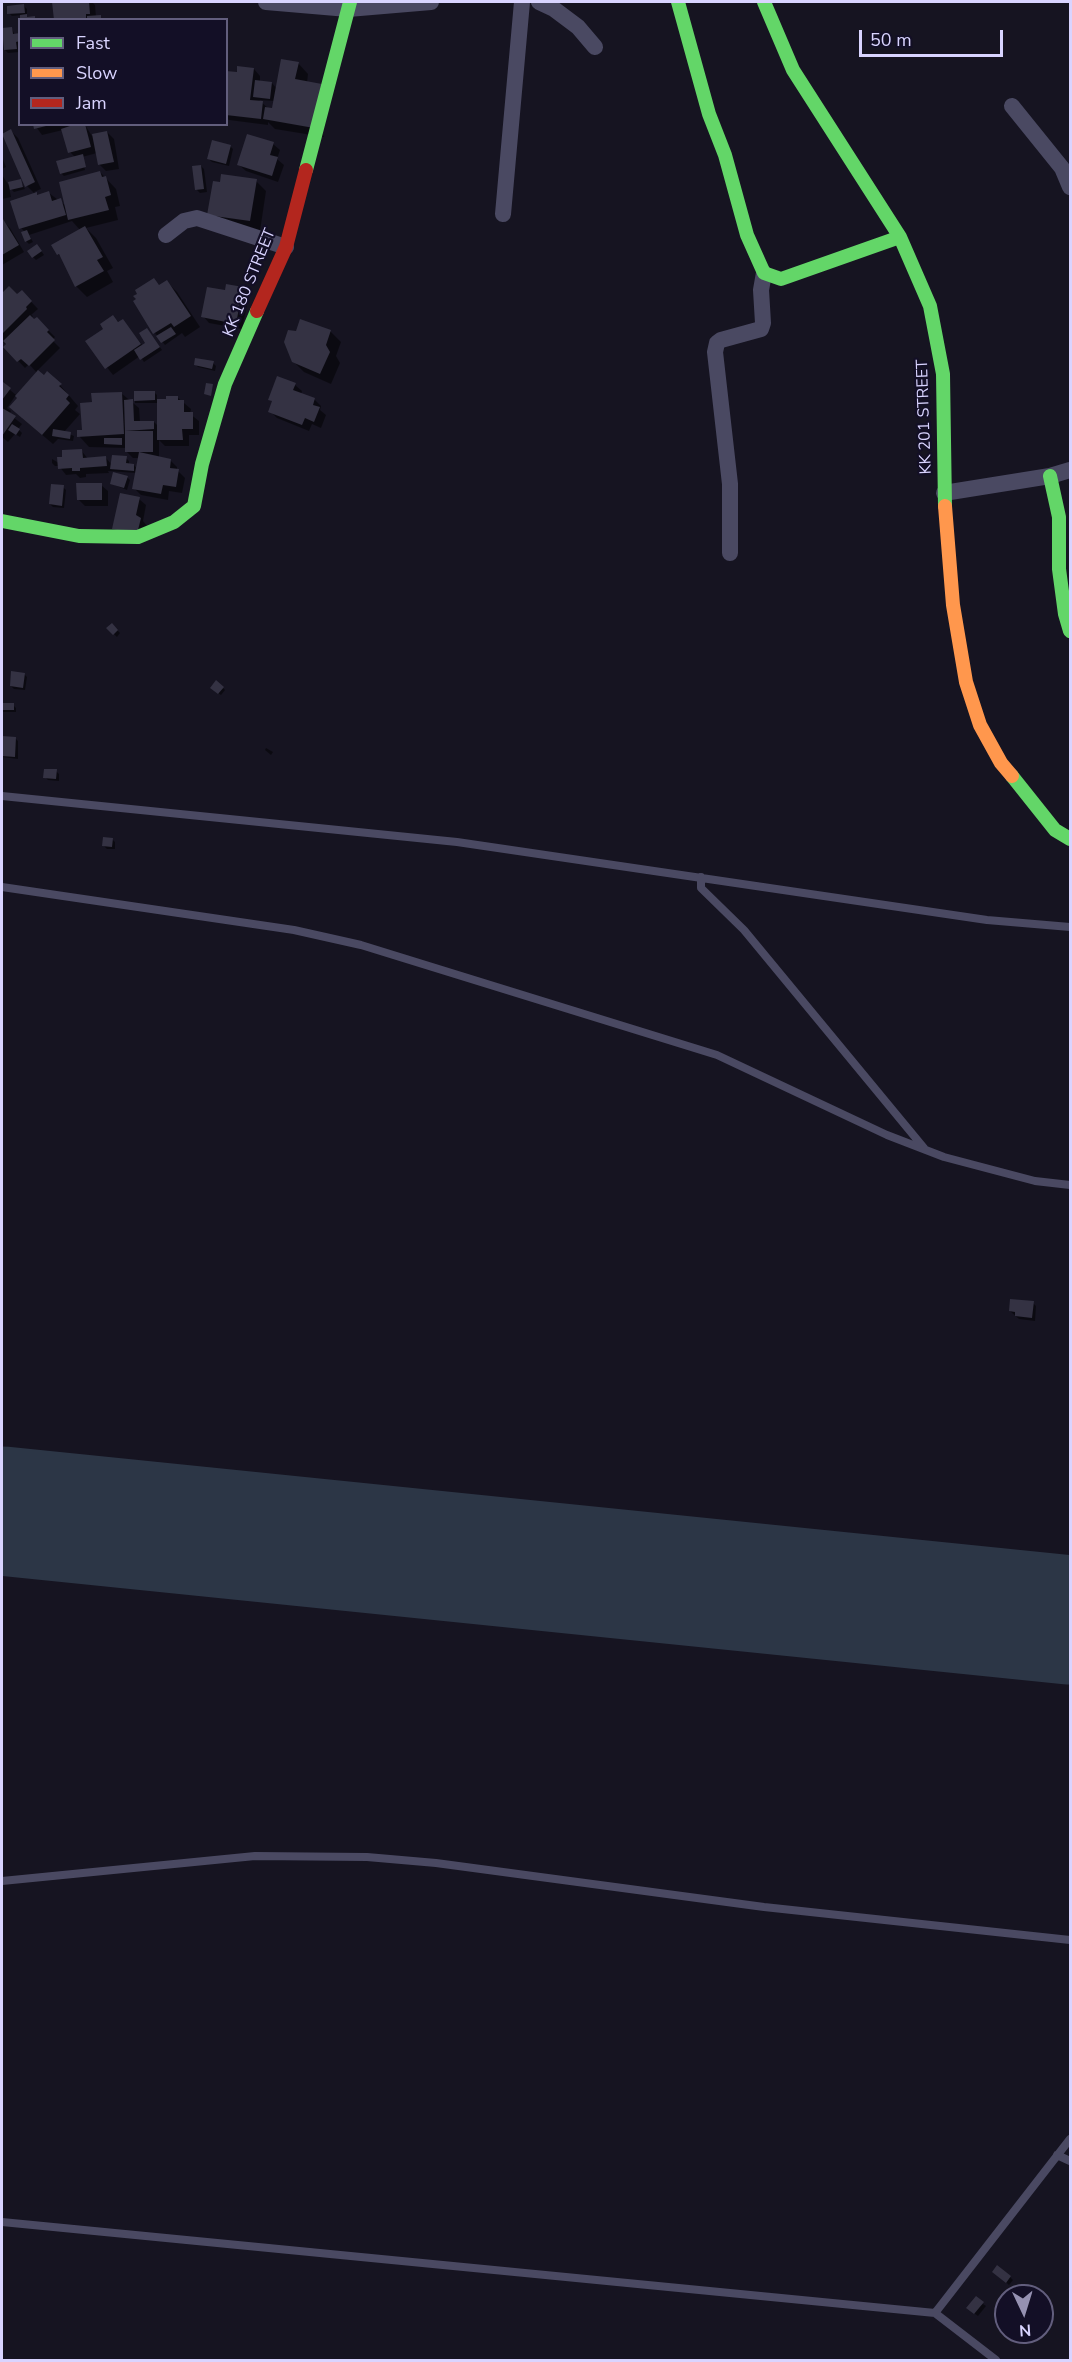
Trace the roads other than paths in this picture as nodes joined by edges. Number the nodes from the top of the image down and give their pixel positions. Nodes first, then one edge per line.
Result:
1 (266, 2) edge
2 (430, 2) edge
3 (522, 2) edge
4 (539, 2) edge
5 (678, 2) edge
6 (764, 2) edge
7 (349, 5) edge
8 (595, 47) dead end
9 (1012, 106) dead end
10 (1071, 187) edge
11 (503, 214) dead end
12 (166, 236) dead end
13 (900, 237) junction
14 (286, 247) junction
15 (764, 273) junction
16 (1071, 470) edge
17 (1050, 476) junction
18 (944, 493) junction
19 (2, 521) edge
20 (1065, 521) edge
21 (730, 553) dead end
22 (1071, 631) edge
23 (2, 796) edge
24 (1071, 840) edge
25 (702, 878) junction
26 (2, 887) edge
27 (1071, 927) edge
28 (925, 1150) junction
29 (1071, 1185) edge
30 (2, 1881) edge
31 (1071, 1941) edge
32 (1071, 2139) edge
33 (1057, 2154) junction
34 (1071, 2161) edge
35 (2, 2222) edge
36 (935, 2313) junction
37 (996, 2361) edge

1 - 7 street
2 - 7 street
3 - 11 street
4 - 8 street
5 - 15 street
6 - 13 street, KK 201 STREET
7 - 14 street, KK 180 STREET
9 - 10 street
12 - 14 street
13 - 15 street
13 - 18 street, KK 201 STREET
14 - 19 street, KK 180 STREET
15 - 21 street
16 - 17 street
17 - 18 street
17 - 20 street
18 - 24 street, KK 201 STREET
20 - 22 street
23 - 25 lane
25 - 27 lane
25 - 28 lane
26 - 28 lane
28 - 29 lane
30 - 31 lane
32 - 33 lane
33 - 34 lane
33 - 36 lane
35 - 36 lane
36 - 37 lane

